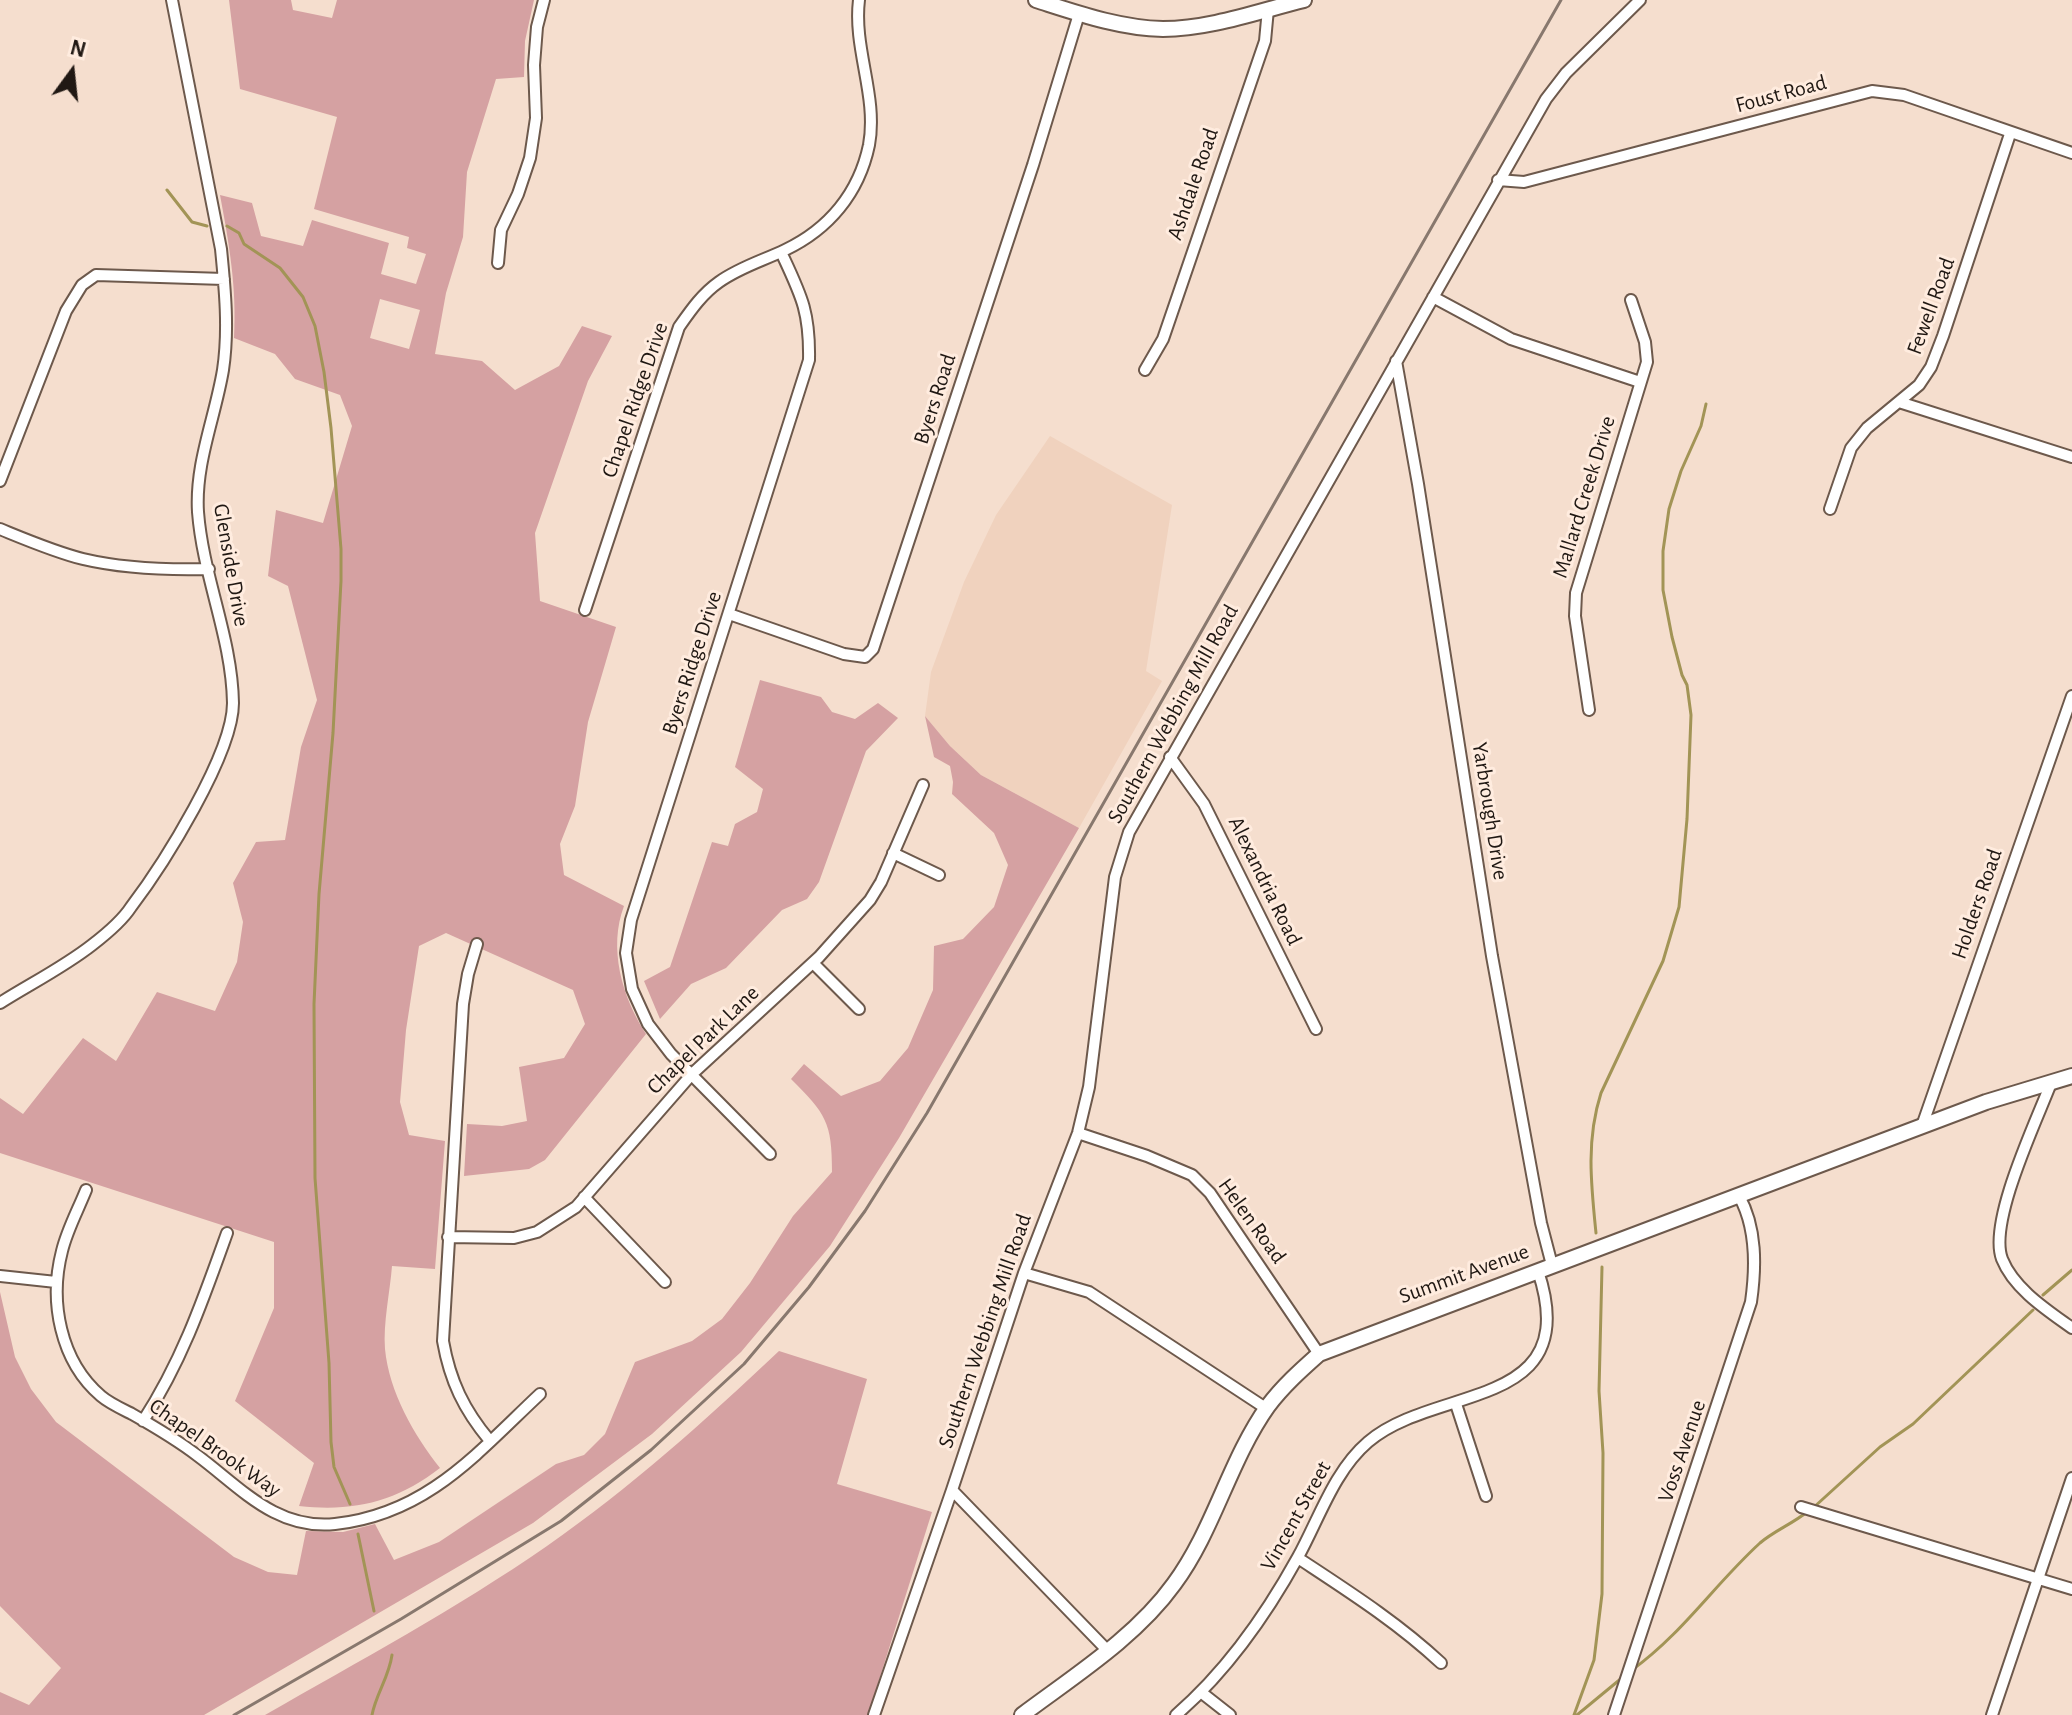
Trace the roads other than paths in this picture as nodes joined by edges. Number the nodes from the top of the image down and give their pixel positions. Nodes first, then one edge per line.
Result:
1 (172, 0) edge
2 (544, 0) edge
3 (859, 0) edge
4 (1036, 0) edge
5 (1304, 0) edge
6 (1640, 0) edge
7 (1268, 9) junction
8 (1079, 14) junction
9 (2010, 134) junction
10 (2072, 153) edge
11 (1498, 180) junction
12 (781, 252) junction
13 (498, 263) dead end
14 (224, 279) junction
15 (1433, 297) junction
16 (1631, 300) dead end
17 (1396, 361) junction
18 (1145, 370) dead end
19 (1640, 382) junction
20 (1899, 402) junction
21 (2072, 457) edge
22 (0, 481) edge
23 (1830, 509) dead end
24 (0, 529) edge
25 (209, 569) junction
26 (585, 610) dead end
27 (729, 614) junction
28 (2072, 696) edge
29 (1589, 710) dead end
30 (1170, 757) junction
31 (923, 785) dead end
32 (893, 853) junction
33 (939, 875) dead end
34 (477, 944) dead end
35 (813, 963) junction
36 (0, 1003) edge
37 (859, 1009) dead end
38 (1316, 1029) dead end
39 (692, 1074) junction
40 (2072, 1076) edge
41 (2051, 1083) junction
42 (1922, 1126) junction
43 (1078, 1133) junction
44 (770, 1154) dead end
45 (86, 1190) dead end
46 (1739, 1196) junction
47 (584, 1197) junction
48 (227, 1233) dead end
49 (448, 1237) junction
50 (1545, 1268) junction
51 (1024, 1273) junction
52 (0, 1276) edge
53 (56, 1282) junction
54 (665, 1282) dead end
55 (2072, 1328) edge
56 (1319, 1354) junction
57 (540, 1394) dead end
58 (1456, 1404) junction
59 (1267, 1409) junction
60 (143, 1421) junction
61 (490, 1441) junction
62 (2072, 1478) edge
63 (952, 1490) junction
64 (1486, 1496) dead end
65 (1801, 1507) dead end
66 (1298, 1558) junction
67 (2038, 1579) junction
68 (2072, 1589) edge
69 (1107, 1650) junction
70 (1441, 1663) dead end
71 (1202, 1693) junction
72 (1028, 1713) edge
73 (874, 1715) edge
74 (1176, 1715) edge
75 (1230, 1715) edge
76 (1614, 1715) edge
77 (1992, 1715) edge

1 - 14 street, Glenside Drive
2 - 13 street
3 - 12 street, Chapel Ridge Drive
4 - 8 main road
5 - 7 main road
6 - 11 street, Southern Webbing Mill Road
7 - 8 main road
7 - 18 street, Ashdale Road
8 - 27 street, Byers Road
9 - 10 street, Foust Road
9 - 11 street, Foust Road
9 - 20 street, Fewell Road
11 - 15 street, Southern Webbing Mill Road
12 - 26 street, Chapel Ridge Drive
12 - 27 street, Byers Ridge Drive
14 - 22 street
14 - 25 street, Glenside Drive
15 - 17 street, Southern Webbing Mill Road
15 - 19 street
16 - 19 street, Mallard Creek Drive
17 - 30 street, Southern Webbing Mill Road
17 - 50 street, Yarbrough Drive
19 - 29 street, Mallard Creek Drive
20 - 21 street
20 - 23 street, Fewell Road
24 - 25 street
25 - 36 street, Glenside Drive
27 - 39 street, Byers Ridge Drive
28 - 42 street, Holders Road
30 - 38 street, Alexandria Road
30 - 43 street, Southern Webbing Mill Road
31 - 32 street, Chapel Park Lane
32 - 33 street
32 - 35 street, Chapel Park Lane
34 - 49 street
35 - 37 street
35 - 39 street, Chapel Park Lane
39 - 44 street, Byers Ridge Drive
39 - 47 street, Chapel Park Lane
40 - 41 main road, Summit Avenue
41 - 42 main road, Summit Avenue
41 - 55 street
42 - 46 main road, Summit Avenue
43 - 51 street, Southern Webbing Mill Road
43 - 56 street, Helen Road
45 - 53 street, Chapel Brook Way
46 - 50 main road, Summit Avenue
46 - 76 street, Voss Avenue
47 - 49 street, Chapel Park Lane
47 - 54 street
48 - 60 street
49 - 61 street
50 - 56 main road, Summit Avenue
50 - 58 street, Vincent Street
51 - 59 street
51 - 63 street, Southern Webbing Mill Road
52 - 53 street
53 - 60 street, Chapel Brook Way
56 - 59 main road, Summit Avenue
57 - 61 street, Chapel Brook Way
58 - 64 street
58 - 66 street, Vincent Street
59 - 69 main road, Summit Avenue
60 - 61 street, Chapel Brook Way
62 - 67 street
63 - 69 street
63 - 73 street, Southern Webbing Mill Road
65 - 67 street
66 - 70 street
66 - 71 street, Vincent Street
67 - 68 street
67 - 77 street
69 - 72 main road, Summit Avenue
71 - 74 street, Vincent Street
71 - 75 street

